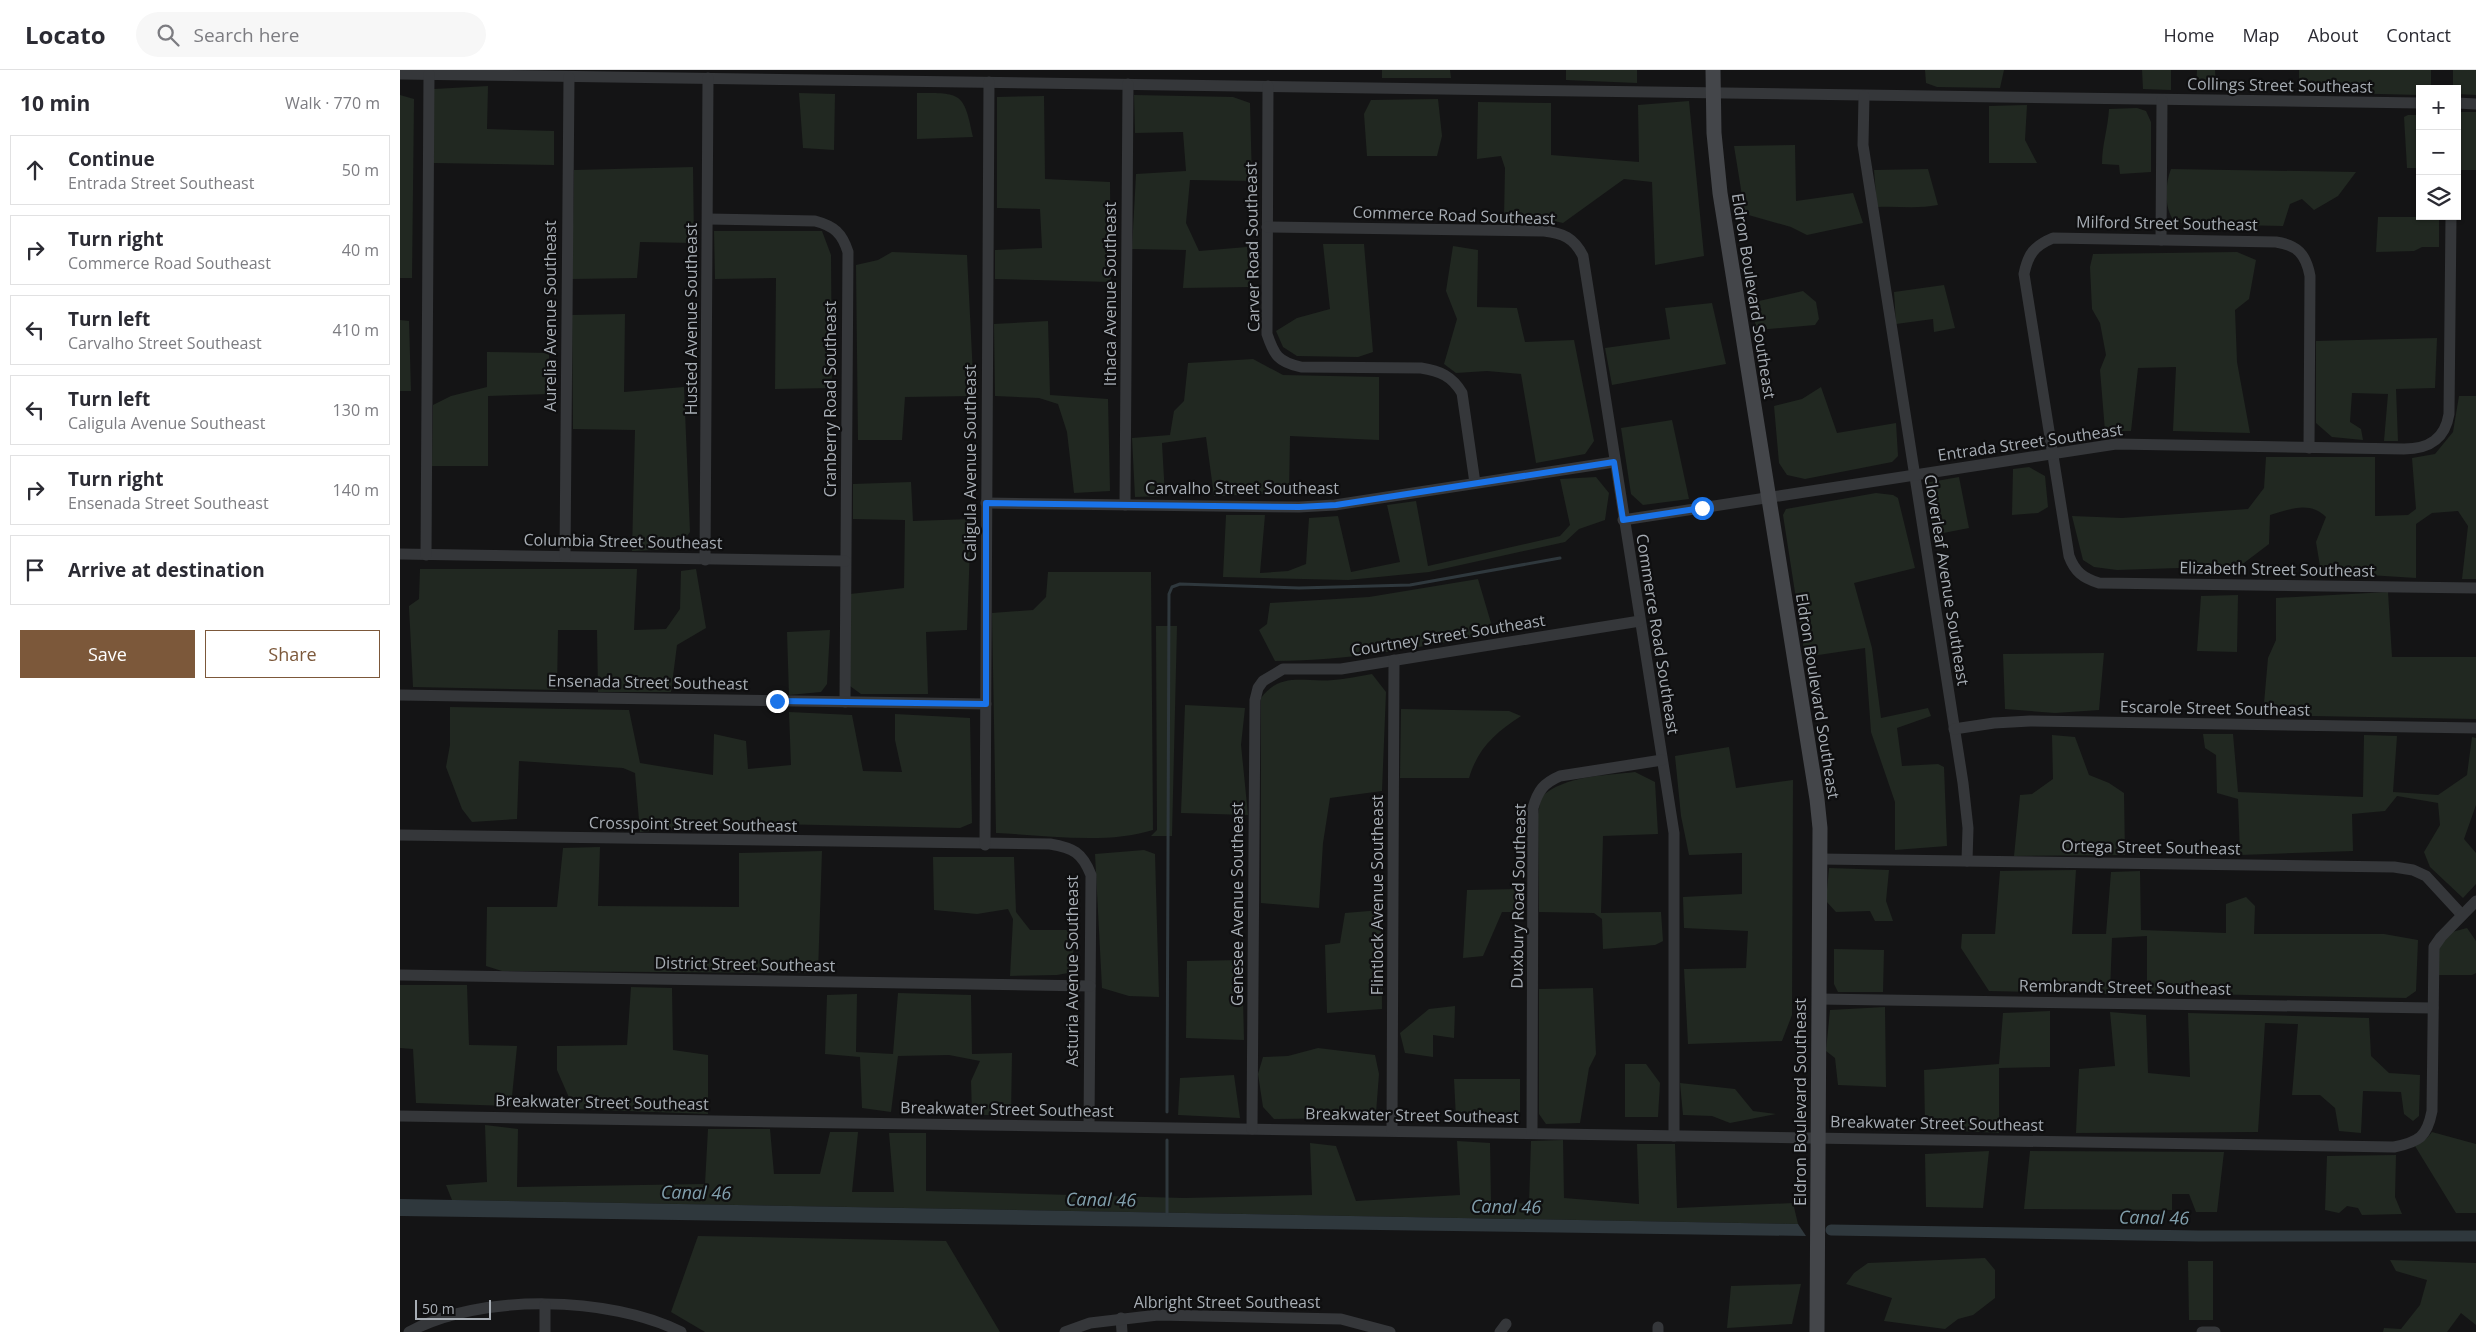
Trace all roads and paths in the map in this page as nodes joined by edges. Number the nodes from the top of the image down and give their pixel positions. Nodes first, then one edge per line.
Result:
1 (1713, 70) edge
2 (400, 74) edge
3 (429, 74) junction
4 (869, 75) edge
5 (569, 77) junction
6 (708, 78) junction
7 (989, 82) junction
8 (1128, 84) junction
9 (1268, 86) junction
10 (1713, 93) junction
11 (1864, 96) junction
12 (2162, 100) junction
13 (2416, 103) edge
14 (2461, 104) edge
15 (2476, 104) edge
16 (708, 219) junction
17 (2451, 220) edge
18 (1267, 227) junction
19 (2161, 240) junction
20 (2309, 448) junction
21 (2052, 453) junction
22 (1614, 462) junction
23 (1914, 475) junction
24 (1475, 483) junction
25 (1768, 498) junction
26 (986, 503) junction
27 (1125, 505) junction
28 (1623, 520) junction
29 (400, 554) edge
30 (426, 555) junction
31 (565, 556) junction
32 (705, 560) junction
33 (845, 561) junction
34 (2476, 588) edge
35 (1640, 621) junction
36 (1394, 660) junction
37 (1263, 681) joint
38 (400, 695) edge
39 (845, 702) junction
40 (986, 704) junction
41 (2476, 728) edge
42 (1954, 729) junction
43 (1662, 760) junction
44 (400, 835) edge
45 (984, 844) junction
46 (1820, 859) junction
47 (1967, 861) junction
48 (2476, 901) edge
49 (2462, 915) junction
50 (400, 975) edge
51 (1090, 986) junction
52 (1818, 999) junction
53 (2433, 1008) junction
54 (400, 1116) edge
55 (1089, 1126) junction
56 (1252, 1129) junction
57 (1392, 1130) junction
58 (1532, 1133) junction
59 (1674, 1136) junction
60 (1819, 1138) junction
61 (545, 1305) junction
62 (1121, 1318) junction
63 (409, 1332) edge
64 (545, 1332) edge
65 (681, 1332) edge
66 (1065, 1332) edge
67 (1122, 1332) edge
68 (1390, 1332) edge
69 (1817, 1332) edge
70 (2202, 1332) edge
71 (2214, 1332) edge

1 - 10 street, Eldron Boulevard Southeast
2 - 3 street, Collings Street Southeast
3 - 5 street, Collings Street Southeast
3 - 30 street
4 - 6 street, Collings Street Southeast
4 - 7 street, Collings Street Southeast
5 - 6 street, Collings Street Southeast
5 - 31 street, Aurelia Avenue Southeast
6 - 16 street, Husted Avenue Southeast
7 - 8 street, Collings Street Southeast
7 - 26 street, Caligula Avenue Southeast
8 - 9 street, Collings Street Southeast
8 - 27 street, Ithaca Avenue Southeast
9 - 10 street, Collings Street Southeast
9 - 18 street, Carver Road Southeast
10 - 11 street, Collings Street Southeast
10 - 25 street, Eldron Boulevard Southeast
11 - 12 street, Collings Street Southeast
11 - 23 street, Cloverleaf Avenue Southeast
12 - 13 street, Collings Street Southeast
12 - 19 street
14 - 15 street
16 - 32 street, Husted Avenue Southeast
16 - 33 street, Cranberry Road Southeast
17 - 20 street, Entrada Street Southeast
18 - 22 street, Commerce Road Southeast
18 - 24 street, Carver Road Southeast
19 - 20 street, Milford Street Southeast
19 - 21 street, Milford Street Southeast
20 - 21 street, Entrada Street Southeast
21 - 23 street, Entrada Street Southeast
21 - 34 street, Elizabeth Street Southeast
22 - 24 street, Carvalho Street Southeast
22 - 28 street, Commerce Road Southeast
23 - 25 street, Entrada Street Southeast
23 - 42 street, Cloverleaf Avenue Southeast
24 - 27 street, Carvalho Street Southeast
25 - 28 street, Entrada Street Southeast
25 - 46 street, Eldron Boulevard Southeast
26 - 27 street, Carvalho Street Southeast
26 - 40 street, Caligula Avenue Southeast
28 - 35 street, Commerce Road Southeast
29 - 30 street, Columbia Street Southeast
30 - 31 street, Columbia Street Southeast
31 - 32 street, Columbia Street Southeast
32 - 33 street, Columbia Street Southeast
33 - 39 street, Cranberry Road Southeast
35 - 36 street, Courtney Street Southeast
35 - 43 street, Commerce Road Southeast
36 - 37 street, Courtney Street Southeast
36 - 57 street, Flintlock Avenue Southeast
37 - 56 street, Genesee Avenue Southeast
38 - 39 street, Ensenada Street Southeast
39 - 40 street, Ensenada Street Southeast
40 - 45 street, Caligula Avenue Southeast
41 - 42 street, Escarole Street Southeast
42 - 47 street, Cloverleaf Avenue Southeast
43 - 58 street, Duxbury Road Southeast
43 - 59 street, Commerce Road Southeast
44 - 45 street, Crosspoint Street Southeast
45 - 51 street, Asturia Avenue Southeast
46 - 47 street, Ortega Street Southeast
46 - 52 street, Eldron Boulevard Southeast
47 - 49 street, Ortega Street Southeast
48 - 49 street
49 - 53 street
50 - 51 street, District Street Southeast
51 - 55 street, Asturia Avenue Southeast
52 - 53 street, Rembrandt Street Southeast
52 - 60 street, Eldron Boulevard Southeast
53 - 60 street, Breakwater Street Southeast
54 - 55 street, Breakwater Street Southeast
55 - 56 street, Breakwater Street Southeast
56 - 57 street, Breakwater Street Southeast
57 - 58 street, Breakwater Street Southeast
58 - 59 street, Breakwater Street Southeast
59 - 60 street, Breakwater Street Southeast
60 - 69 street, Eldron Boulevard Southeast
61 - 63 street
61 - 64 street
61 - 65 street
62 - 66 street, Albright Street Southeast
62 - 67 street
62 - 68 street, Albright Street Southeast
70 - 71 street

